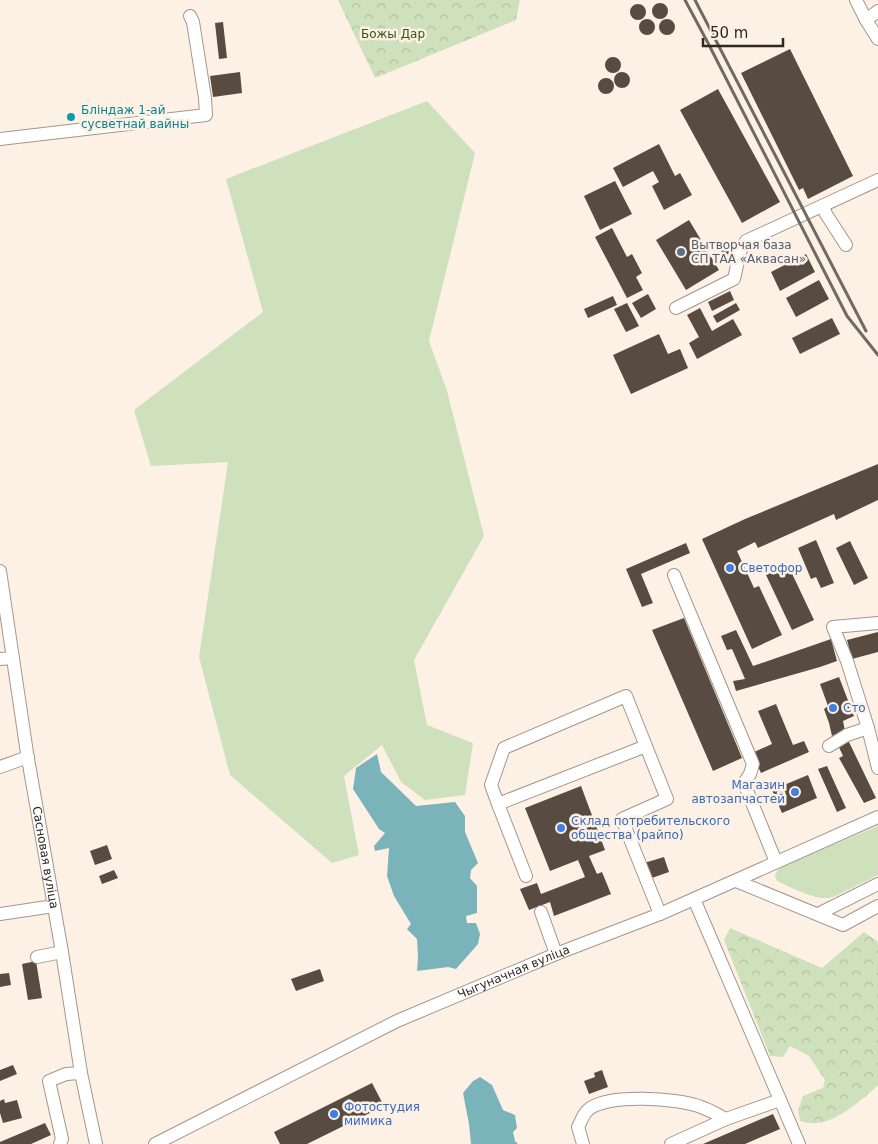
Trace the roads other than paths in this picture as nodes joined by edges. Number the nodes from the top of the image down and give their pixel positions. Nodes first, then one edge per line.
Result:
1 (856, 0) edge
2 (878, 11) edge
3 (190, 16) dead end
4 (866, 20) junction
5 (878, 38) edge
6 (0, 139) edge
7 (878, 180) edge
8 (823, 206) junction
9 (846, 246) dead end
10 (676, 308) dead end
11 (0, 571) edge
12 (674, 575) dead end
13 (878, 623) edge
14 (6, 659) edge
15 (868, 728) junction
16 (646, 746) junction
17 (829, 746) dead end
18 (28, 756) junction
19 (0, 767) edge
20 (878, 768) edge
21 (498, 804) junction
22 (878, 817) edge
23 (776, 862) junction
24 (526, 876) dead end
25 (736, 880) junction
26 (878, 884) edge
27 (694, 899) junction
28 (54, 906) junction
29 (878, 906) edge
30 (541, 912) dead end
31 (0, 914) edge
32 (660, 914) junction
33 (818, 914) junction
34 (62, 952) junction
35 (556, 954) junction
36 (37, 957) dead end
37 (81, 1073) junction
38 (780, 1100) junction
39 (726, 1119) junction
40 (60, 1144) edge
41 (96, 1144) edge
42 (155, 1144) edge
43 (583, 1144) edge
44 (671, 1144) edge
45 (798, 1144) edge

1 - 4 street
2 - 4 street
3 - 6 street
4 - 5 street
7 - 8 street
8 - 9 street
8 - 10 street
11 - 14 street, Сасновая вуліца
12 - 23 street
13 - 15 street
14 - 18 street, Сасновая вуліца
15 - 17 street
15 - 20 street
16 - 21 street
16 - 21 street
16 - 32 street
18 - 19 street
18 - 28 street, Сасновая вуліца
21 - 24 street
22 - 23 street, Чыгуначная вуліца
23 - 25 street, Чыгуначная вуліца
25 - 27 street, Чыгуначная вуліца
25 - 33 street
26 - 33 street
27 - 32 street, Чыгуначная вуліца
27 - 38 street
28 - 31 street
28 - 34 street, Сасновая вуліца
29 - 33 street
30 - 35 street
32 - 35 street, Чыгуначная вуліца
34 - 36 street
34 - 37 street, Сасновая вуліца
35 - 42 street, Чыгуначная вуліца
37 - 40 street
37 - 41 street, Сасновая вуліца
38 - 39 street
38 - 45 street
39 - 43 street
39 - 44 street

